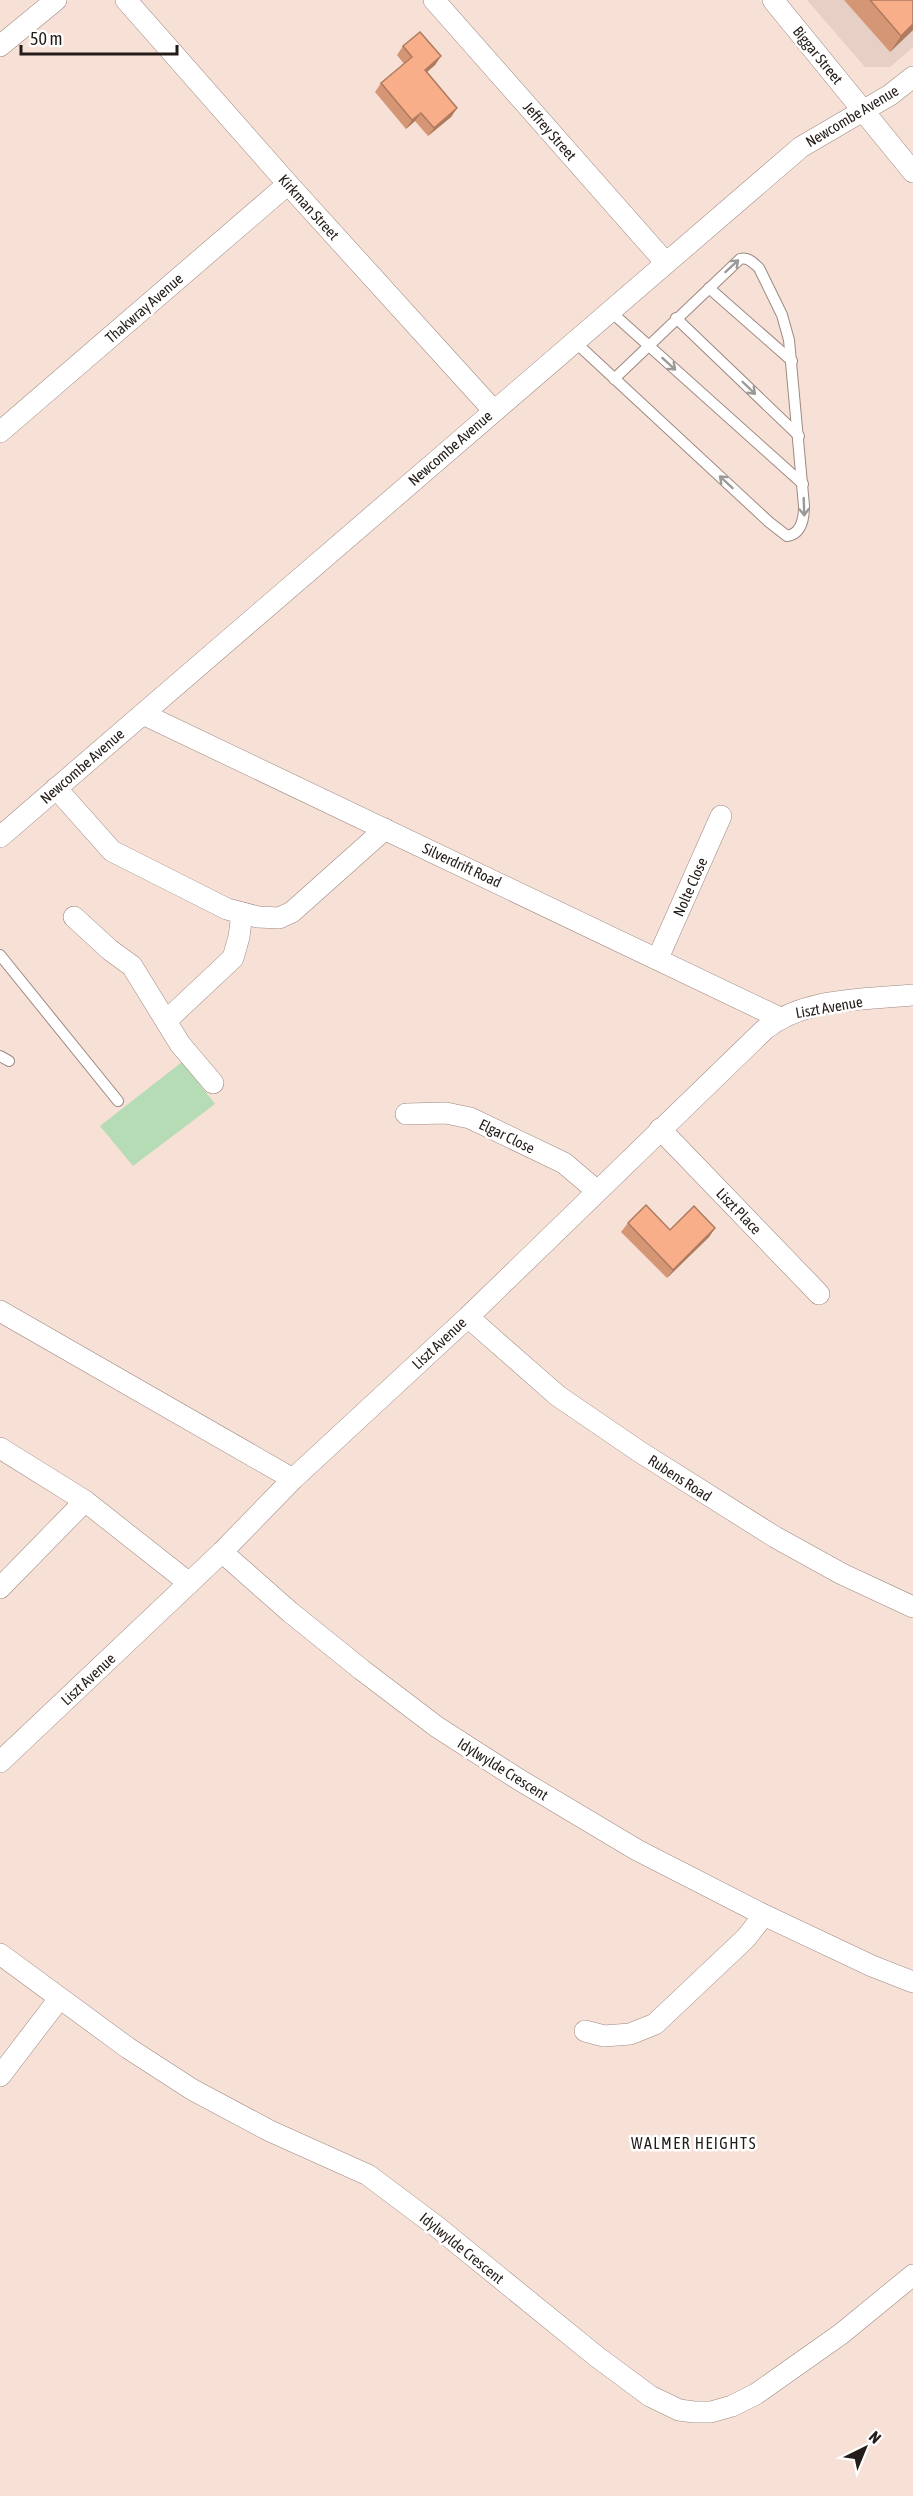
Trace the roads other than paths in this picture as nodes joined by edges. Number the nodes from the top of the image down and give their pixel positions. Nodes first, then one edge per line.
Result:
1 (56, 0) edge
2 (126, 0) edge
3 (434, 0) edge
4 (773, 0) edge
5 (0, 46) edge
6 (913, 77) edge
7 (863, 111) junction
8 (913, 172) edge
9 (288, 184) junction
10 (666, 263) junction
11 (709, 288) junction
12 (610, 311) junction
13 (676, 318) junction
14 (574, 342) junction
15 (647, 345) junction
16 (792, 361) junction
17 (614, 379) junction
18 (494, 411) junction
19 (0, 432) edge
20 (799, 436) junction
21 (803, 484) junction
22 (143, 714) junction
23 (56, 788) junction
24 (721, 816) dead end
25 (385, 829) junction
26 (0, 837) edge
27 (242, 913) junction
28 (74, 917) dead end
29 (0, 955) edge
30 (658, 958) junction
31 (913, 995) edge
32 (780, 1018) junction
33 (166, 1021) junction
34 (213, 1083) dead end
35 (118, 1101) dead end
36 (406, 1114) dead end
37 (660, 1129) junction
38 (597, 1191) junction
39 (819, 1294) dead end
40 (0, 1311) edge
41 (468, 1317) junction
42 (0, 1448) edge
43 (293, 1479) junction
44 (85, 1501) junction
45 (222, 1552) junction
46 (189, 1583) junction
47 (0, 1588) edge
48 (913, 1607) edge
49 (0, 1762) edge
50 (764, 1915) junction
51 (0, 1954) edge
52 (913, 1982) edge
53 (59, 1999) junction
54 (585, 2031) dead end
55 (0, 2076) edge
56 (913, 2275) edge

1 - 5 street
2 - 9 street, Kirkman Street
3 - 10 street, Jeffrey Street
4 - 7 street, Biggar Street
6 - 7 street, Newcombe Avenue
7 - 8 street, Biggar Street
7 - 10 street, Newcombe Avenue
9 - 18 street, Kirkman Street
9 - 19 street, Thakwray Avenue
10 - 12 street, Newcombe Avenue
11 - 13 lane
11 - 16 lane
11 -> 16 lane
12 - 14 street, Newcombe Avenue
12 - 15 lane
13 - 15 lane
13 -> 20 lane
14 - 17 lane
14 - 18 street, Newcombe Avenue
15 - 17 lane
15 -> 21 lane
16 - 20 lane
21 -> 17 lane
18 - 22 street, Newcombe Avenue
20 - 21 lane
22 - 23 street, Newcombe Avenue
22 - 25 street, Silverdrift Road
23 - 26 street, Newcombe Avenue
23 - 27 street
24 - 30 street, Nolte Close
25 - 27 street
25 - 30 street, Silverdrift Road
27 - 33 street
28 - 33 street
29 - 35 lane
30 - 32 street, Silverdrift Road
31 - 32 street, Liszt Avenue
32 - 37 street, Liszt Avenue
33 - 34 street
36 - 38 street, Elgar Close
37 - 38 street, Liszt Avenue
37 - 39 street, Liszt Place
38 - 41 street, Liszt Avenue
40 - 43 street
41 - 43 street, Liszt Avenue
41 - 48 street, Rubens Road
42 - 44 street
43 - 45 street, Liszt Avenue
44 - 46 street
44 - 47 street
45 - 46 street, Liszt Avenue
45 - 50 street, Idylwylde Crescent
46 - 49 street, Liszt Avenue
50 - 52 street, Idylwylde Crescent
50 - 54 street
51 - 53 street, Idylwylde Crescent
53 - 55 street
53 - 56 street, Idylwylde Crescent

